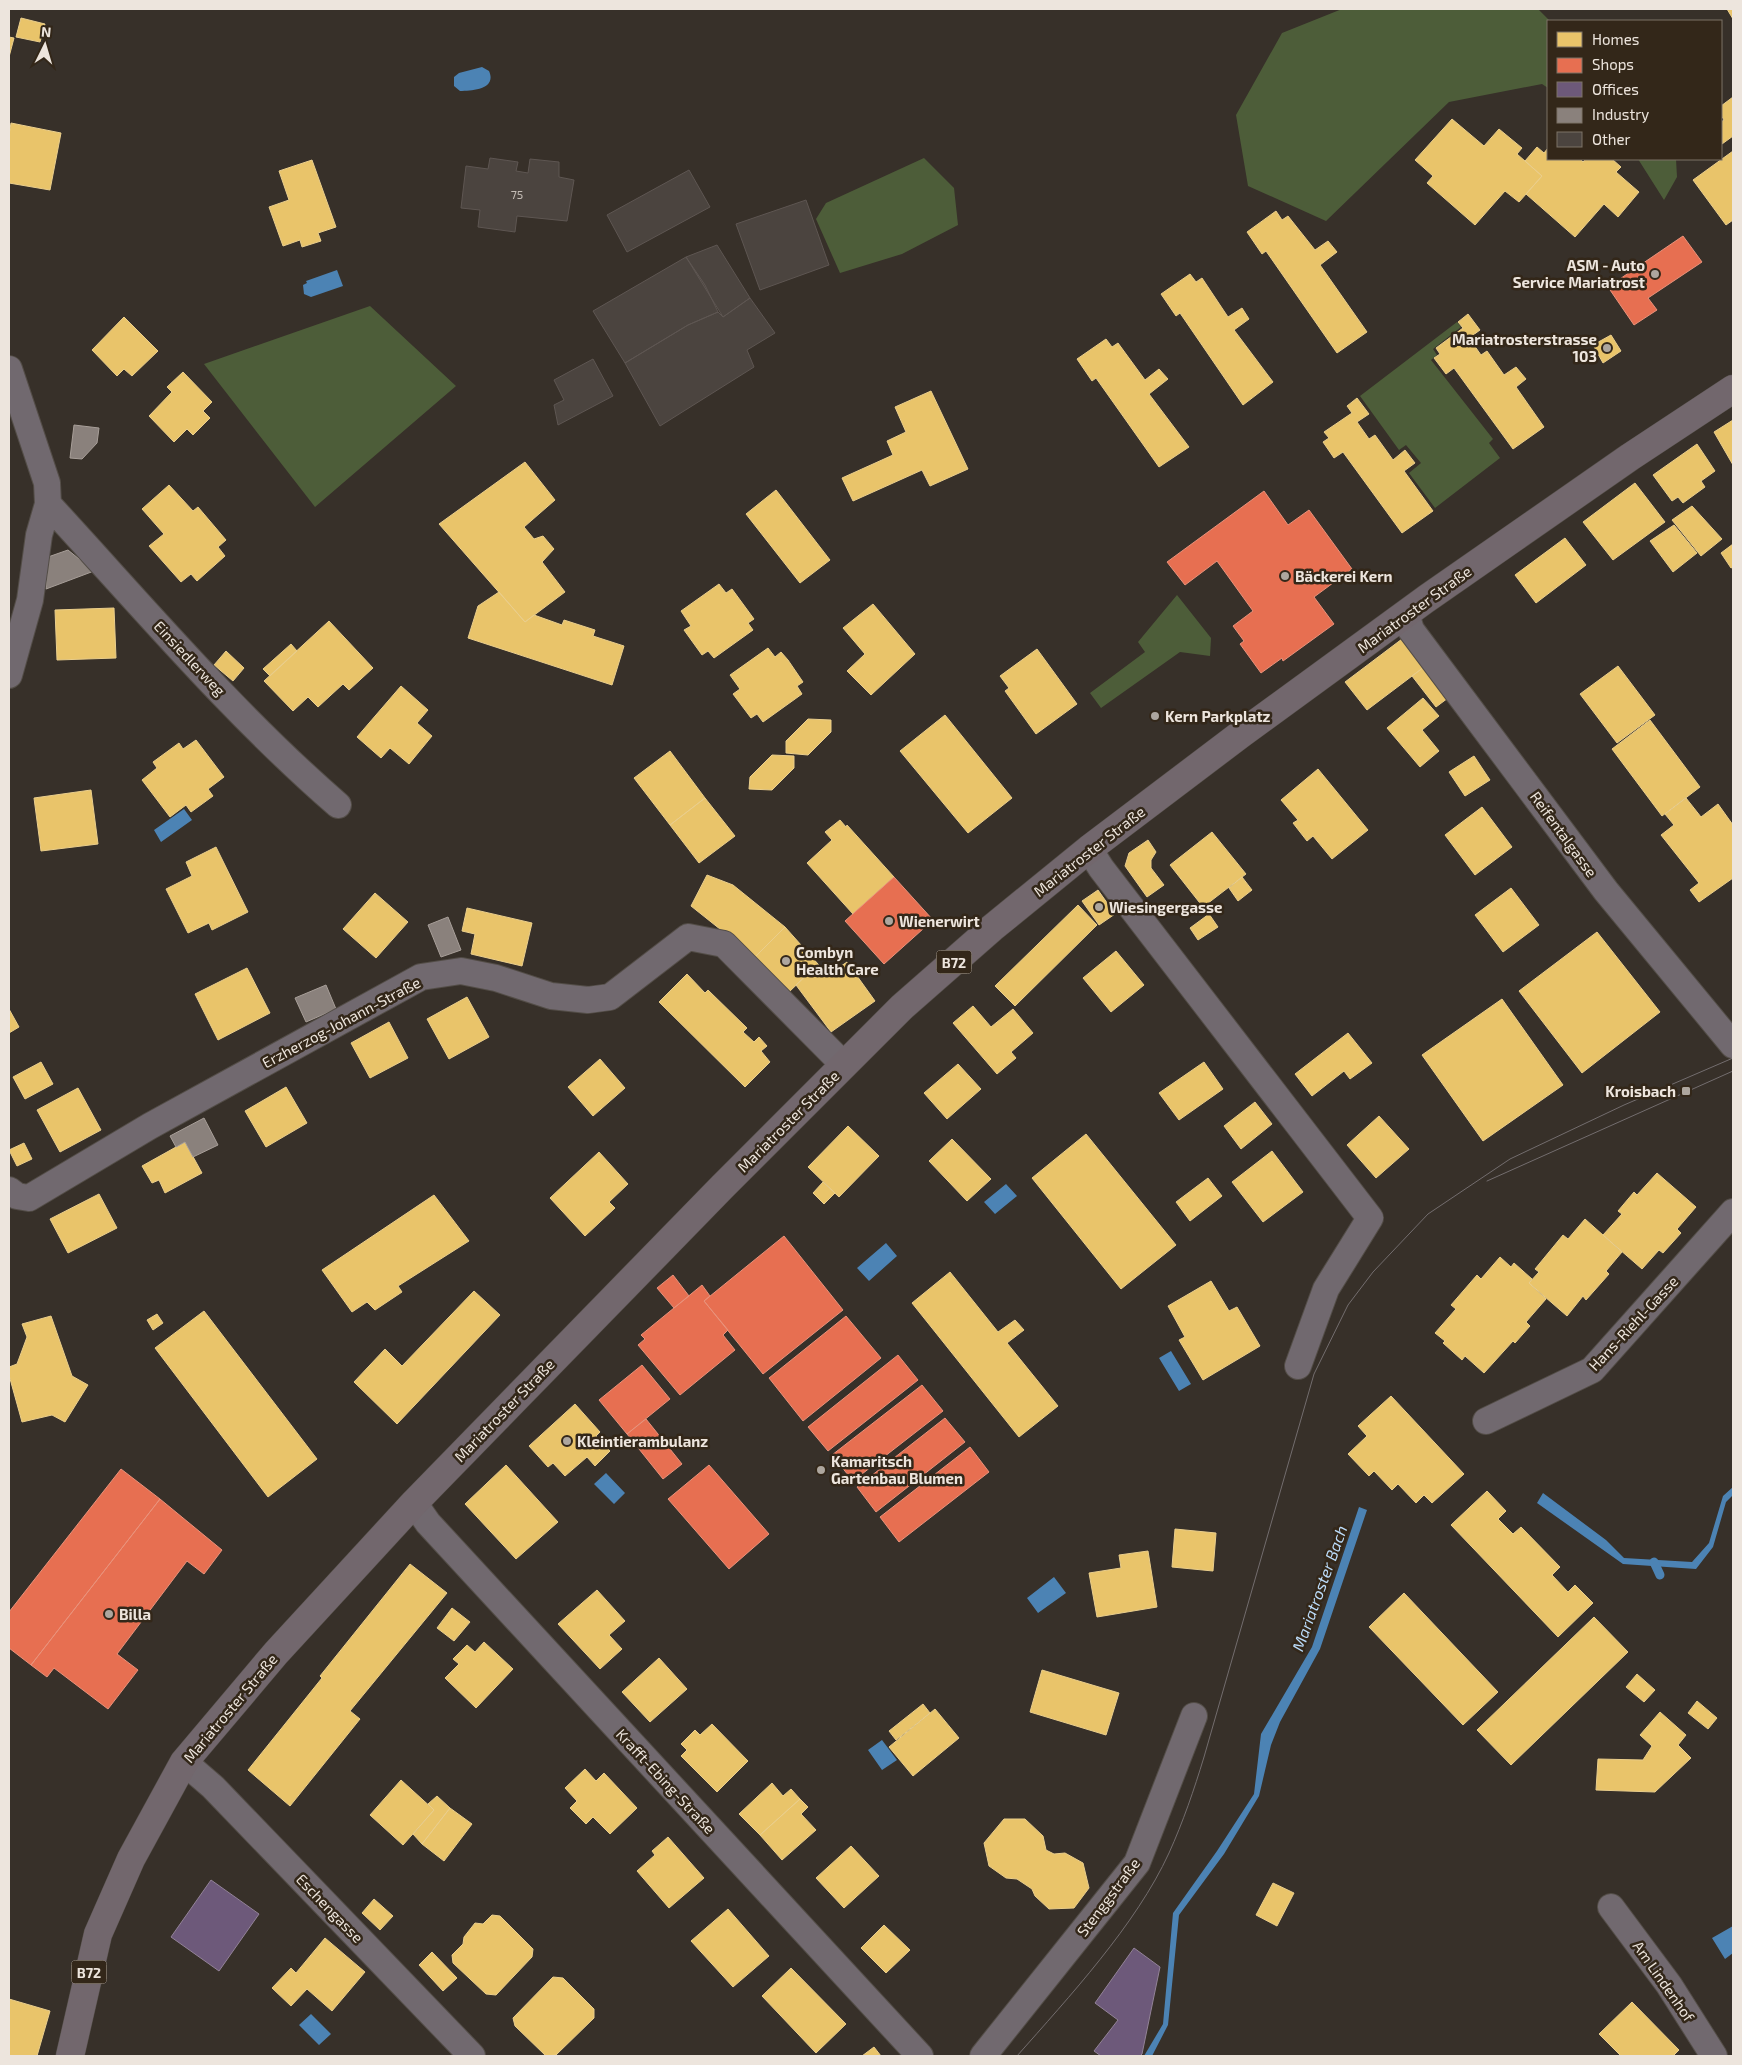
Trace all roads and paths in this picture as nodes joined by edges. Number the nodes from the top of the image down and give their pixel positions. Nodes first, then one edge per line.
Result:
1 (9, 369) edge
2 (1733, 389) edge
3 (48, 504) junction
4 (1406, 614) junction
5 (9, 674) edge
6 (338, 806) dead end
7 (1089, 849) junction
8 (1731, 1037) edge
9 (844, 1065) junction
10 (9, 1190) edge
11 (1733, 1212) edge
12 (1298, 1366) dead end
13 (1486, 1421) dead end
14 (414, 1503) junction
15 (1194, 1716) dead end
16 (184, 1762) junction
17 (1611, 1907) dead end
18 (70, 2056) edge
19 (472, 2056) edge
20 (920, 2056) edge
21 (983, 2056) edge
22 (1714, 2056) edge

1 - 3 street
2 - 4 main road, Mariatroster Straße / B72
3 - 5 street
3 - 6 street, Einsiedlerweg
4 - 7 main road, Mariatroster Straße / B72
4 - 8 street, Reifentalgasse
7 - 9 main road, Mariatroster Straße / B72
7 - 12 street
9 - 10 street, Erzherzog-Johann-Straße
9 - 14 main road, Mariatroster Straße / B72
11 - 13 street, Hans-Riehl-Gasse
14 - 16 main road, Mariatroster Straße / B72
14 - 20 street, Krafft-Ebing-Straße
15 - 21 street, Stenggstraße
16 - 18 main road, Mariatroster Straße / B72
16 - 19 street, Eschengasse
17 - 22 street, Am Lindenhof

